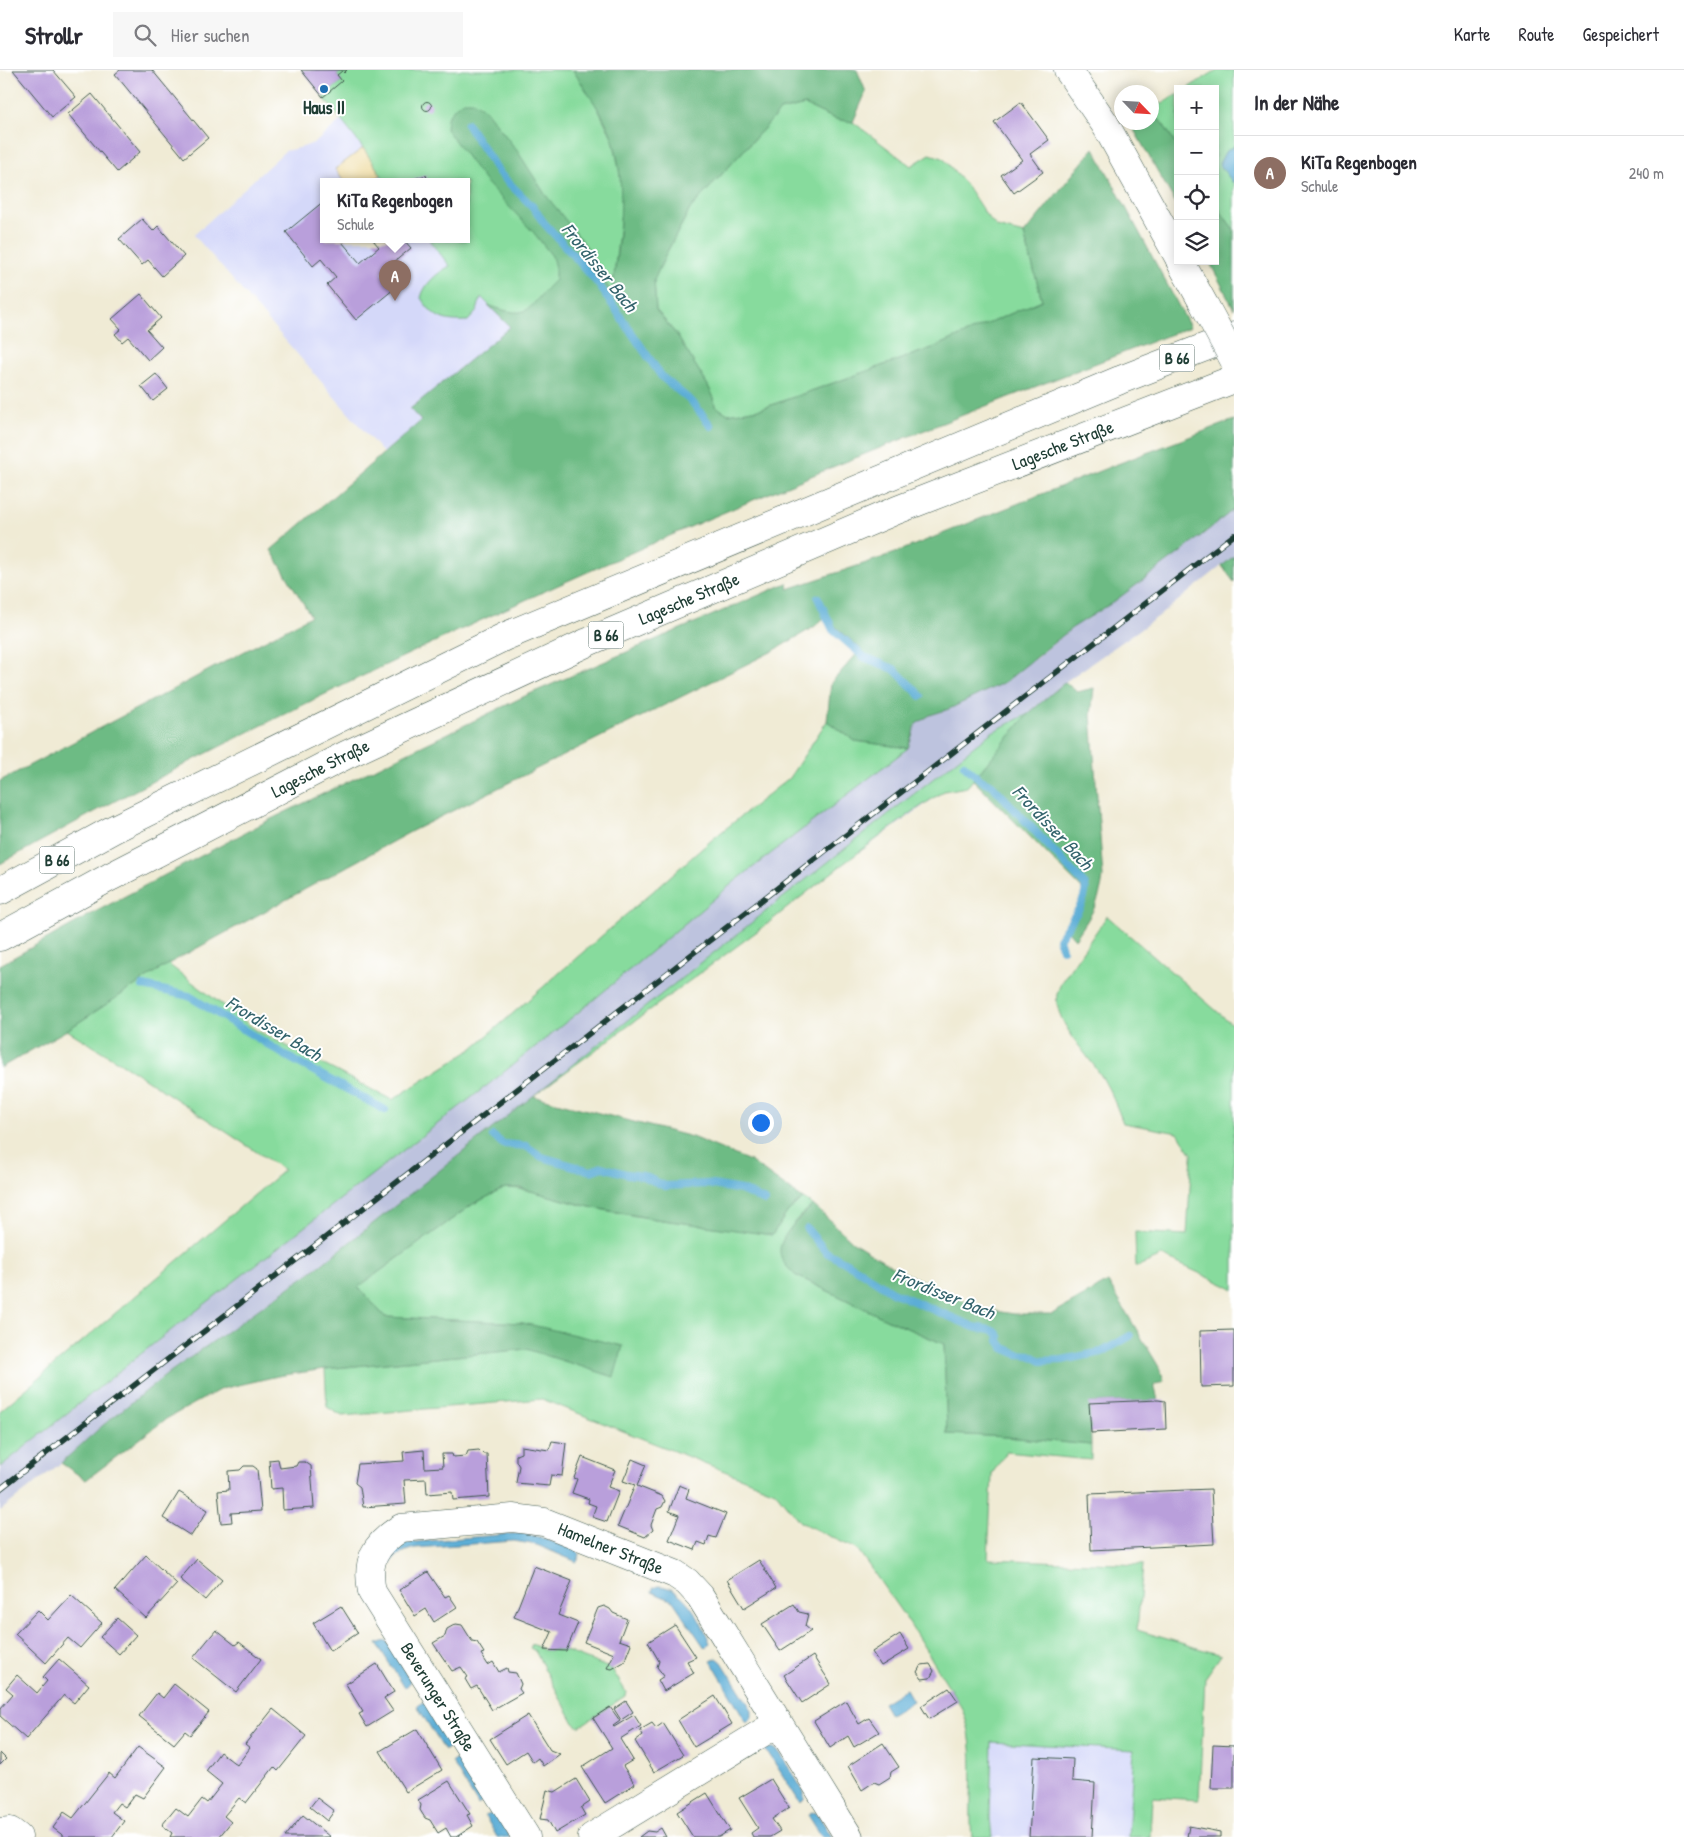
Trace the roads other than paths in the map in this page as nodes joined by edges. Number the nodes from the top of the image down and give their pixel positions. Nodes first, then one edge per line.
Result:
1 (1068, 70) edge
2 (1174, 249) edge
3 (1182, 265) edge
4 (1234, 336) edge
5 (1234, 360) edge
6 (1234, 379) edge
7 (0, 891) edge
8 (0, 937) edge
9 (375, 1552) joint
10 (778, 1723) junction
11 (0, 1832) edge
12 (18, 1837) edge
13 (526, 1837) edge
14 (592, 1837) edge
15 (848, 1837) edge

1 - 2 main road
3 - 5 main road, bridge
4 - 7 main road, Lagesche Straße / B 66
6 - 8 main road, Lagesche Straße / B 66
9 - 10 main road, Hamelner Straße
9 - 13 main road, Beverunger Straße
10 - 14 main road
10 - 15 main road, Hamelner Straße
11 - 12 main road

